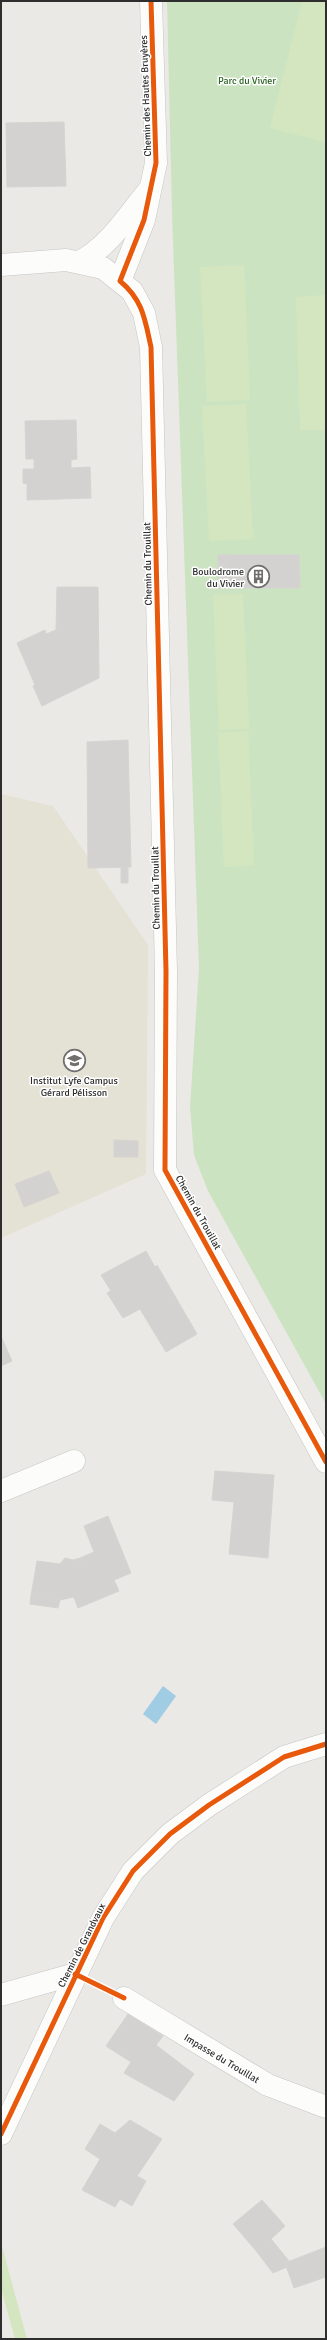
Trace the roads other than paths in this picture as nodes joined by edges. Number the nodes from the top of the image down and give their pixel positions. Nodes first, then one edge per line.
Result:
1 (151, 1) edge
2 (150, 190) junction
3 (79, 262) junction
4 (1, 265) edge
5 (120, 281) junction
6 (74, 1461) dead end
7 (326, 1462) edge
8 (1, 1491) edge
9 (326, 1744) edge
10 (75, 1974) junction
11 (1, 1995) edge
12 (124, 1998) dead end
13 (326, 2107) edge
14 (1, 2134) edge

1 - 2 street, Chemin des Hautes Bruyères
2 - 3 street
2 - 5 street, Chemin des Hautes Bruyères
3 - 4 street, Chemin du Trouillat
3 - 5 street, Chemin du Trouillat
5 - 7 street, Chemin du Trouillat
6 - 8 street
9 - 10 street, Chemin de Grandvaux
10 - 11 street
10 - 14 street, Chemin de Grandvaux
12 - 13 street, Impasse du Trouillat

